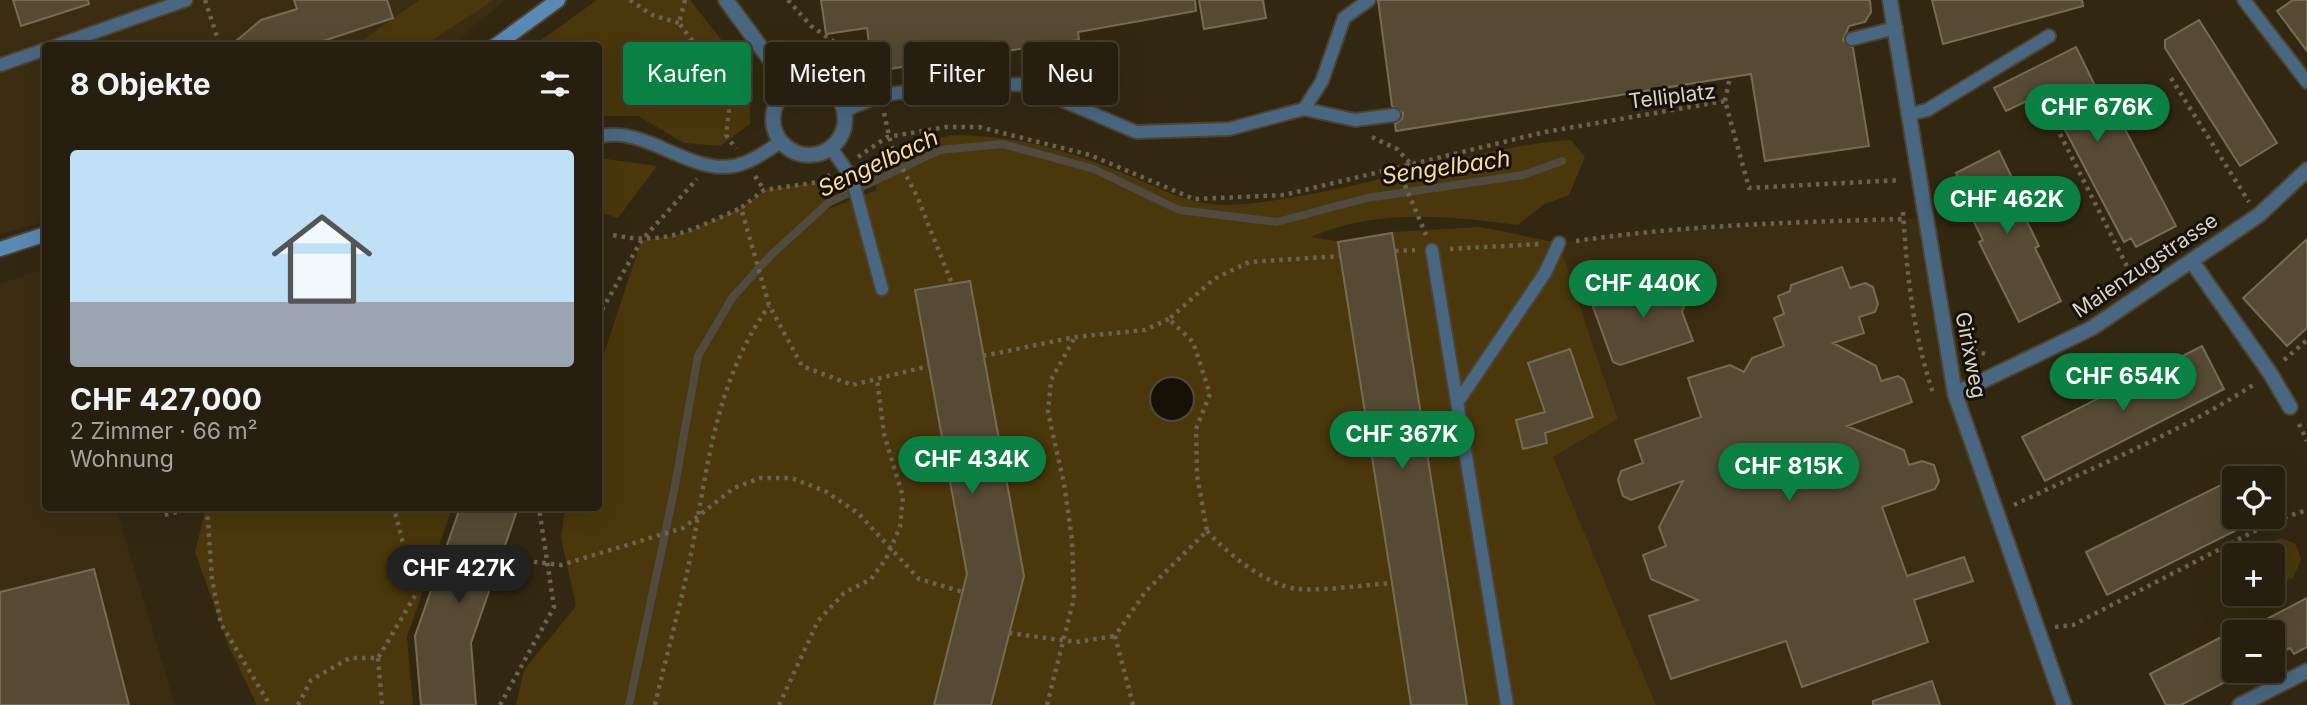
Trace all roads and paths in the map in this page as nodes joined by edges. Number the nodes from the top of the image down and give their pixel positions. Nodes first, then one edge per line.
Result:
1 (186, 0) edge
2 (205, 0) edge
3 (558, 0) edge
4 (630, 0) edge
5 (685, 0) edge
6 (726, 0) edge
7 (788, 0) edge
8 (1369, 0) edge
9 (1891, 0) edge
10 (2244, 0) edge
11 (679, 23) junction
12 (1896, 28) junction
13 (2049, 36) dead end
14 (1852, 39) dead end
15 (66, 42) edge
16 (219, 42) edge
17 (500, 42) edge
18 (834, 42) edge
19 (42, 50) edge
20 (765, 53) edge
21 (0, 65) edge
22 (1730, 77) dead end
23 (2172, 78) dead end
24 (2307, 82) edge
25 (890, 94) edge
26 (1725, 101) junction
27 (775, 105) edge
28 (841, 105) edge
29 (858, 105) edge
30 (883, 105) edge
31 (1304, 109) junction
32 (844, 111) junction
33 (1910, 114) junction
34 (1394, 115) dead end
35 (2060, 134) dead end
36 (602, 136) edge
37 (887, 137) junction
38 (1374, 138) dead end
39 (781, 142) junction
40 (831, 148) junction
41 (747, 163) junction
42 (1411, 164) junction
43 (710, 166) junction
44 (845, 166) junction
45 (2307, 170) edge
46 (1920, 180) junction
47 (2256, 196) dead end
48 (2249, 202) junction
49 (741, 208) junction
50 (2239, 210) dead end
51 (1417, 213) dead end
52 (2259, 215) junction
53 (1926, 218) junction
54 (42, 235) edge
55 (613, 235) dead end
56 (641, 241) junction
57 (1559, 243) junction
58 (0, 249) edge
59 (1432, 250) joint
60 (1340, 256) dead end
61 (2193, 263) junction
62 (2146, 276) dead end
63 (2136, 283) junction
64 (953, 284) dead end
65 (2129, 287) dead end
66 (882, 289) dead end
67 (769, 305) junction
68 (602, 310) edge
69 (1169, 320) junction
70 (1964, 332) dead end
71 (1076, 337) junction
72 (2307, 340) edge
73 (984, 356) dead end
74 (1994, 356) dead end
75 (929, 366) dead end
76 (2270, 373) junction
77 (877, 379) junction
78 (1955, 394) junction
79 (1457, 403) junction
80 (2290, 407) dead end
81 (2307, 510) edge
82 (208, 511) edge
83 (395, 511) edge
84 (539, 511) edge
85 (1997, 514) junction
86 (699, 516) junction
87 (1207, 531) junction
88 (889, 551) junction
89 (500, 558) dead end
90 (545, 564) junction
91 (1392, 583) dead end
92 (963, 592) dead end
93 (2039, 629) junction
94 (1009, 633) dead end
95 (1115, 636) junction
96 (1064, 641) junction
97 (379, 658) junction
98 (2307, 671) edge
99 (270, 705) edge
100 (298, 705) edge
101 (382, 705) edge
102 (500, 705) edge
103 (655, 705) edge
104 (779, 705) edge
105 (1047, 705) edge
106 (1133, 705) edge
107 (1507, 705) edge
108 (2064, 705) edge
109 (2240, 705) edge

1 - 15 lane
2 - 16 path
3 - 17 main road
4 - 11 path
5 - 11 path
6 - 20 street
7 - 18 path
8 - 31 lane
9 - 12 street, Girixweg
10 - 24 lane
11 - 41 path
12 - 14 lane
12 - 33 street, Girixweg
13 - 33 lane
19 - 21 lane
22 - 26 path
23 - 48 path
25 - 31 lane
26 - 42 path, Telliplatz
26 - 46 path, Telliplatz
27 - 39 street
28 - 32 street
29 - 32 lane
30 - 37 path
31 - 34 lane
32 - 40 street
33 - 46 street, Girixweg
35 - 63 path
36 - 43 lane
37 - 42 path, Telliplatz
37 - 44 path
37 - 64 path
38 - 42 path
39 - 40 street
39 - 41 lane
40 - 44 lane
41 - 43 lane
42 - 51 path
43 - 56 path
44 - 49 path
44 - 66 lane
45 - 52 street, Maienzugstrasse
46 - 53 street, Girixweg
47 - 48 path
48 - 50 path
48 - 52 path
49 - 56 path
49 - 67 path
52 - 61 street, Maienzugstrasse
53 - 57 path
53 - 78 street, Girixweg
54 - 58 main road
55 - 56 path
56 - 68 path
57 - 59 path
57 - 79 lane
59 - 79 lane
60 - 69 path
61 - 76 street
61 - 78 street, Maienzugstrasse
62 - 63 path
63 - 65 path
67 - 77 path
67 - 86 path
69 - 71 path
69 - 87 path
70 - 74 path
71 - 73 path
71 - 96 path
72 - 76 path
75 - 77 path
76 - 80 street
76 - 85 path
77 - 88 path
78 - 85 street, Girixweg
79 - 107 lane
81 - 93 path
82 - 99 path
83 - 97 path
84 - 90 path
85 - 93 street, Girixweg
86 - 88 path
86 - 90 path
86 - 103 path
87 - 91 path
87 - 95 path
88 - 92 path
88 - 104 path
89 - 90 path
90 - 102 path
93 - 108 street, Girixweg
94 - 96 path
95 - 96 path
95 - 106 path
96 - 105 path
97 - 100 path
97 - 101 path
98 - 109 street

